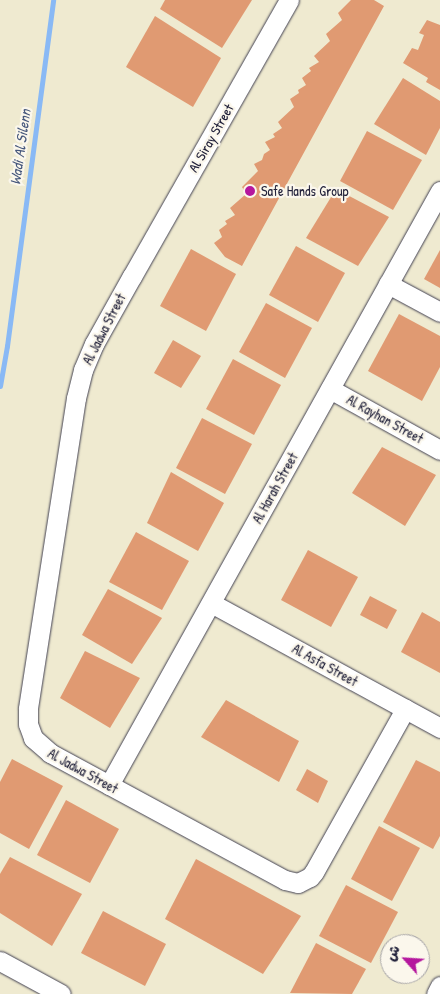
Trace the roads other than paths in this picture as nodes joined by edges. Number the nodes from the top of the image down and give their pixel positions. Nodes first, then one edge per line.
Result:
1 (289, 0) edge
2 (440, 191) edge
3 (132, 276) joint
4 (388, 284) junction
5 (440, 312) edge
6 (330, 389) junction
7 (440, 450) edge
8 (211, 603) junction
9 (405, 709) junction
10 (440, 728) edge
11 (109, 785) junction
12 (0, 961) edge
13 (440, 986) edge
14 (61, 994) edge
15 (436, 994) edge

1 - 3 street, Al Siray Street
2 - 4 street, Al Harah Street
3 - 11 street, Al Jadwa Street
4 - 5 street
4 - 6 street, Al Harah Street
6 - 7 street, Al Rayhan Street
6 - 8 street, Al Harah Street
8 - 9 street, Al Asfa Street
8 - 11 street, Al Harah Street
9 - 10 street, Al Asfa Street
9 - 11 street, Al Jadwa Street
12 - 14 street
13 - 15 street

